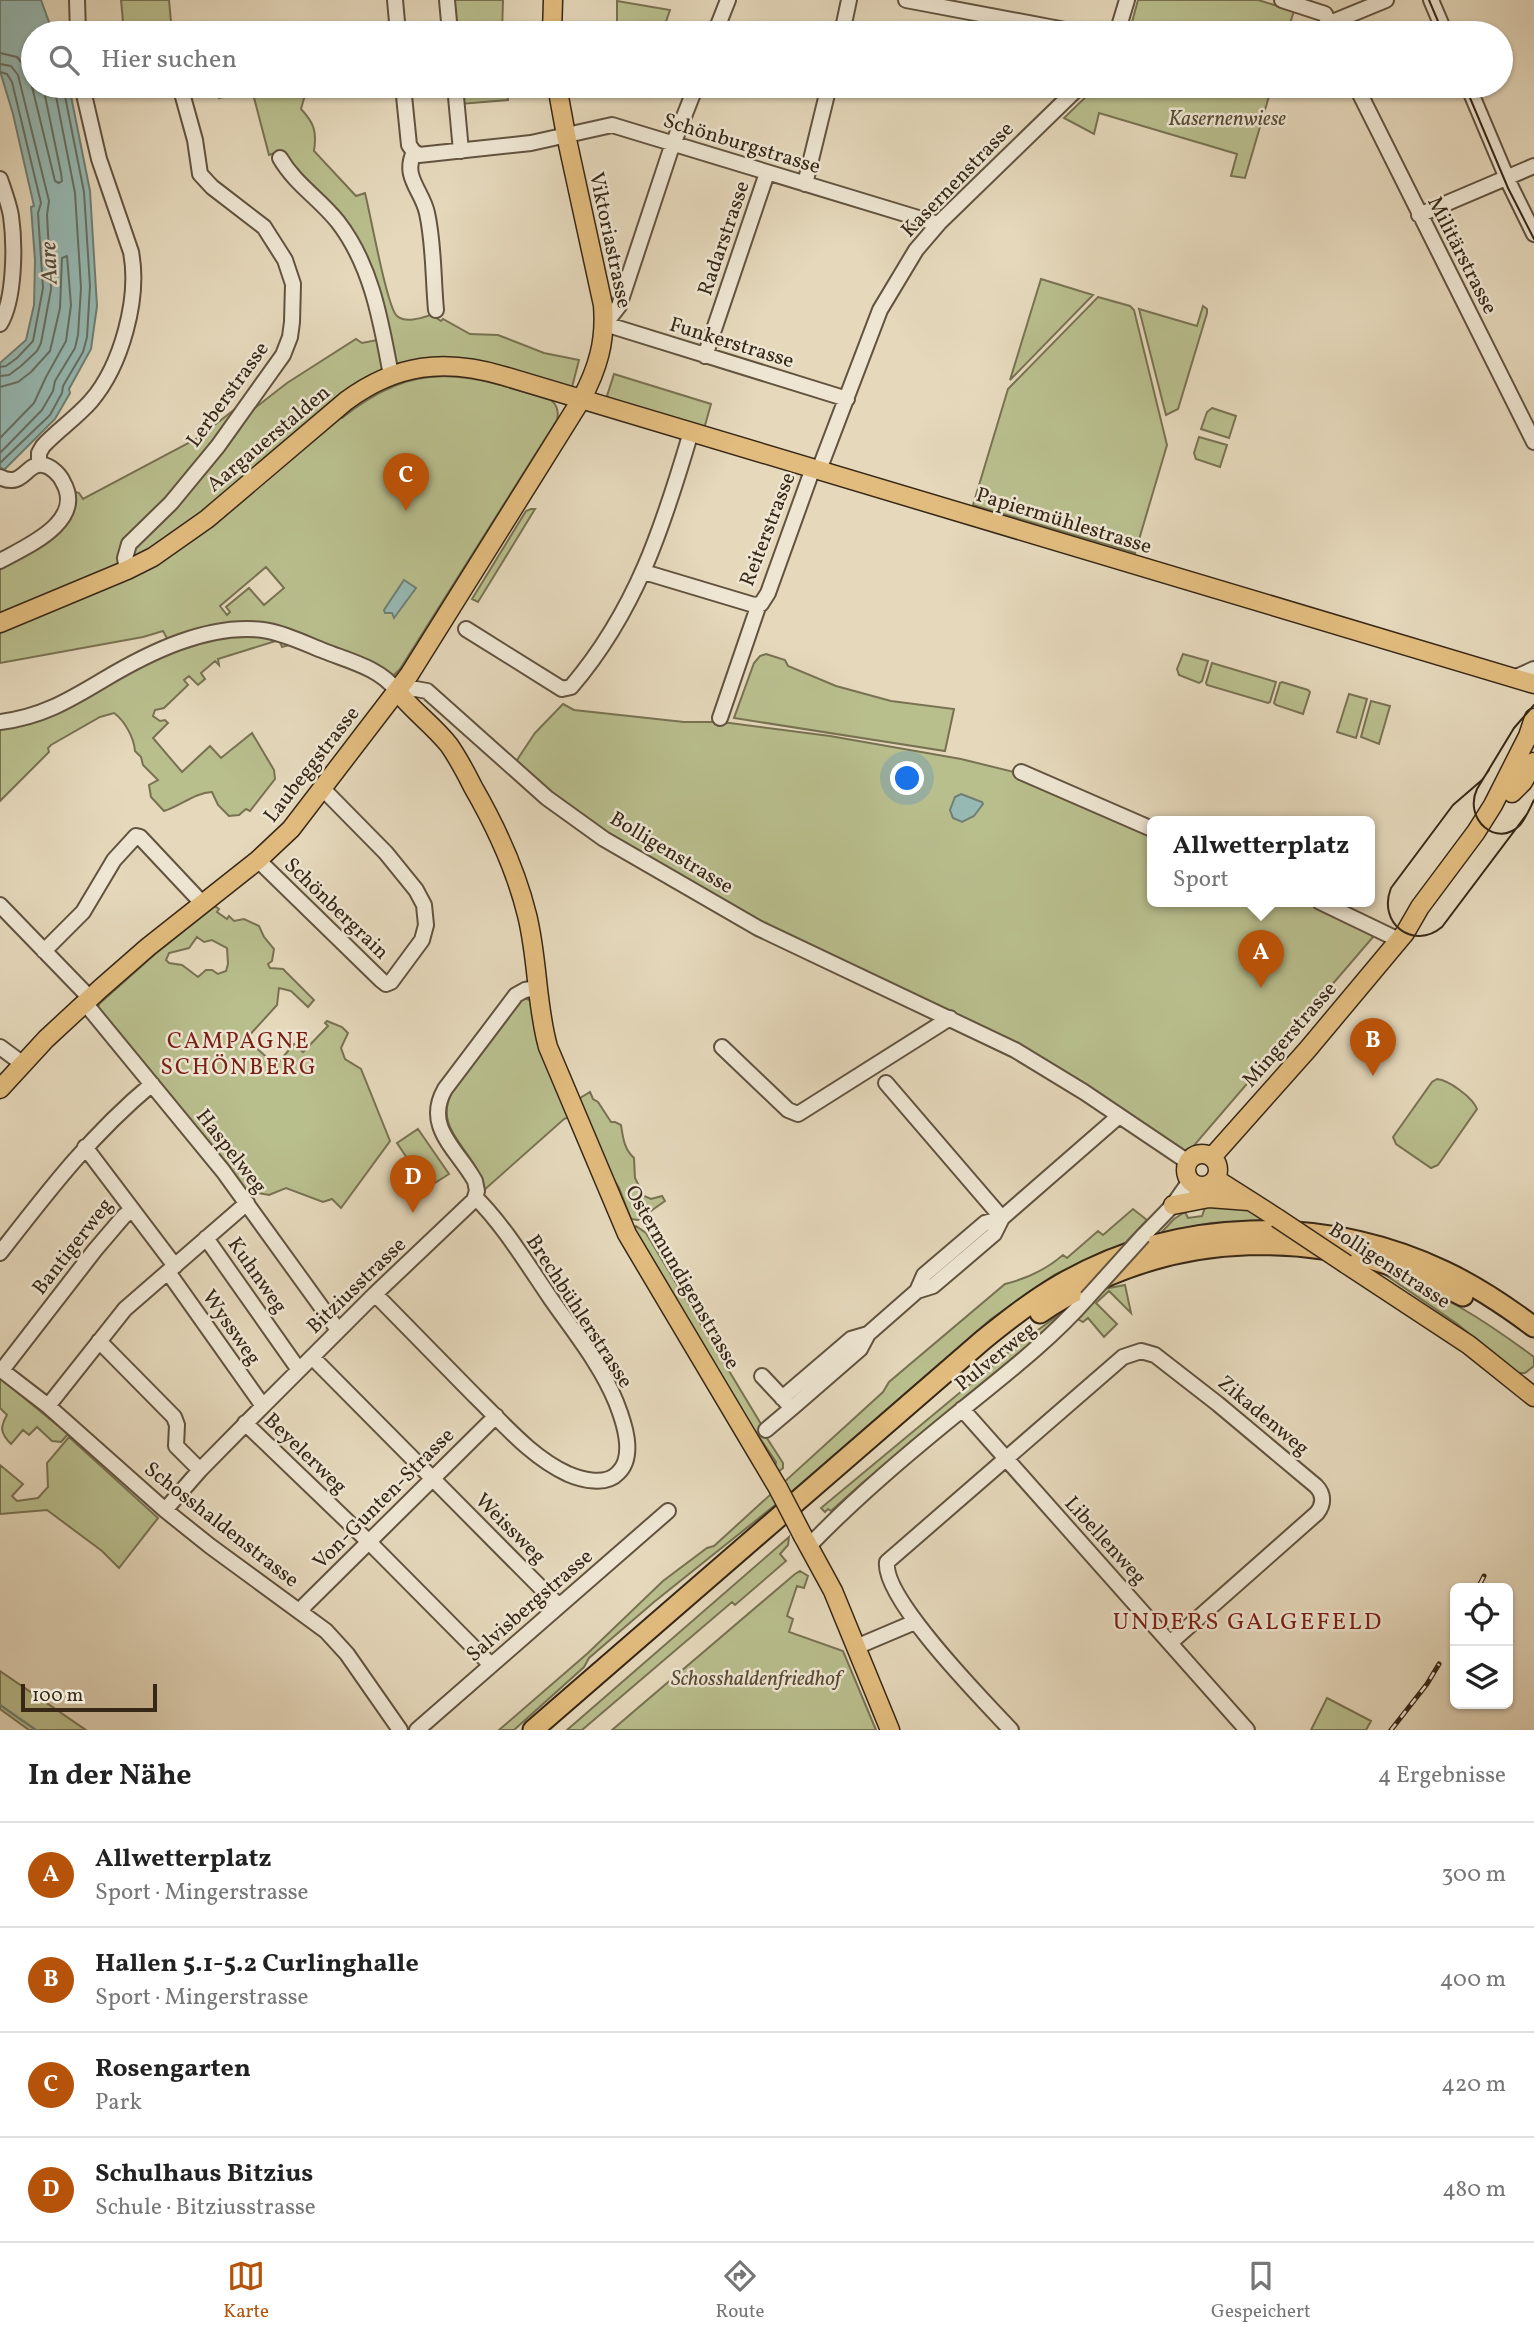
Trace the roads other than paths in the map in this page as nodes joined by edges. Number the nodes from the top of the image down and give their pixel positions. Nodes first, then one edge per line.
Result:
1 (77, 0) edge
2 (395, 0) edge
3 (447, 0) edge
4 (553, 0) edge
5 (728, 0) edge
6 (849, 0) edge
7 (906, 0) edge
8 (1127, 0) edge
9 (1386, 0) edge
10 (1431, 0) edge
11 (922, 1) edge
12 (1286, 1) edge
13 (78, 21) edge
14 (397, 21) edge
15 (449, 21) edge
16 (552, 21) edge
17 (720, 21) edge
18 (845, 21) edge
19 (1021, 21) edge
20 (1121, 21) edge
21 (1328, 21) edge
22 (1345, 21) edge
23 (1440, 21) edge
24 (85, 98) edge
25 (183, 98) edge
26 (404, 98) edge
27 (456, 98) edge
28 (559, 98) edge
29 (691, 98) edge
30 (826, 98) edge
31 (1068, 98) edge
32 (1362, 98) edge
33 (1473, 98) edge
34 (566, 135) junction
35 (673, 145) junction
36 (412, 150) junction
37 (461, 151) junction
38 (280, 158) dead end
39 (1534, 166) edge
40 (768, 173) junction
41 (1506, 178) junction
42 (0, 179) edge
43 (805, 184) junction
44 (1419, 215) junction
45 (938, 224) junction
46 (1534, 234) edge
47 (436, 310) dead end
48 (0, 324) edge
49 (605, 324) junction
50 (705, 356) junction
51 (391, 375) junction
52 (847, 399) junction
53 (582, 400) junction
54 (691, 432) junction
55 (1534, 442) edge
56 (39, 465) junction
57 (816, 469) junction
58 (0, 477) edge
59 (0, 561) edge
60 (127, 570) junction
61 (644, 572) junction
62 (759, 604) junction
63 (0, 623) edge
64 (466, 629) dead end
65 (1534, 669) edge
66 (1514, 678) junction
67 (1534, 684) edge
68 (397, 691) junction
69 (720, 718) dead end
70 (1534, 718) edge
71 (0, 722) edge
72 (1534, 749) edge
73 (1534, 762) edge
74 (1021, 772) dead end
75 (323, 789) junction
76 (1508, 792) junction
77 (1147, 826) edge
78 (258, 859) junction
79 (202, 903) junction
80 (1332, 907) edge
81 (2, 913) edge
82 (1402, 936) junction
83 (44, 951) junction
84 (537, 988) junction
85 (87, 1001) junction
86 (950, 1018) junction
87 (0, 1047) edge
88 (722, 1047) dead end
89 (23, 1064) junction
90 (886, 1083) dead end
91 (152, 1084) junction
92 (0, 1089) edge
93 (1119, 1116) junction
94 (85, 1146) junction
95 (1212, 1157) junction
96 (1188, 1162) junction
97 (1216, 1179) junction
98 (1190, 1181) junction
99 (475, 1197) junction
100 (1250, 1201) junction
101 (247, 1203) junction
102 (1173, 1205) junction
103 (131, 1210) junction
104 (1002, 1218) junction
105 (206, 1238) junction
106 (0, 1253) edge
107 (171, 1269) junction
108 (375, 1294) junction
109 (1534, 1328) edge
110 (338, 1331) junction
111 (99, 1341) junction
112 (1534, 1343) edge
113 (312, 1357) junction
114 (1, 1370) edge
115 (299, 1370) junction
116 (762, 1376) dead end
117 (1534, 1397) edge
118 (787, 1403) junction
119 (48, 1406) junction
120 (263, 1406) junction
121 (962, 1409) junction
122 (496, 1416) junction
123 (245, 1423) junction
124 (766, 1430) dead end
125 (1006, 1458) junction
126 (200, 1470) junction
127 (432, 1479) junction
128 (165, 1510) junction
129 (668, 1511) dead end
130 (806, 1541) junction
131 (369, 1542) junction
132 (559, 1606) junction
133 (302, 1611) junction
134 (915, 1622) junction
135 (1170, 1643) junction
136 (856, 1647) junction
137 (491, 1665) junction
138 (400, 1730) edge
139 (417, 1730) edge
140 (533, 1730) edge
141 (553, 1730) edge
142 (890, 1730) edge
143 (1010, 1730) edge
144 (1247, 1730) edge

1 - 13 street
2 - 14 street
3 - 15 street
4 - 16 main road
5 - 17 street
6 - 18 street
7 - 11 street
8 - 20 street
9 - 22 street
10 - 23 street
11 - 19 street
12 - 21 street
24 - 56 street
25 - 60 street, Lerberstrasse
26 - 36 street
27 - 37 street
28 - 34 main road, Viktoriastrasse
29 - 35 street
30 - 43 street
31 - 45 street, Kasernenstrasse
32 - 44 street, Militärstrasse
33 - 41 street
34 - 35 street, Schönburgstrasse
34 - 37 street, Schönburgstrasse
34 - 49 main road, Viktoriastrasse
35 - 40 street, Schönburgstrasse
35 - 49 street
36 - 37 street, Schönburgstrasse
36 - 47 street
38 - 51 street
39 - 41 street
40 - 43 street, Schönburgstrasse
40 - 50 street, Radarstrasse
41 - 44 street
41 - 46 street
42 - 48 street
43 - 45 street, Schönburgstrasse
44 - 55 street, Militärstrasse
45 - 52 street, Kasernenstrasse
49 - 50 street, Funkerstrasse
49 - 53 main road, Viktoriastrasse
50 - 52 street, Funkerstrasse
51 - 53 main road, Aargauerstalden
51 - 60 main road, Aargauerstalden
52 - 57 street, Kasernenstrasse
53 - 54 main road, Papiermühlestrasse
53 - 68 main road, Laubeggstrasse
54 - 57 main road, Papiermühlestrasse
54 - 61 street
56 - 58 street
56 - 59 street
57 - 62 street, Reiterstrasse
57 - 66 main road, Papiermühlestrasse
60 - 63 main road, Aargauerstalden
61 - 62 street, Reiterstrasse
61 - 64 street
62 - 69 street, Reiterstrasse
65 - 66 street
66 - 67 main road, Papiermühlestrasse
68 - 71 street
68 - 75 main road, Laubeggstrasse
68 - 84 main road, Ostermundigenstrasse
68 - 86 street, Bolligenstrasse
70 - 76 main road
72 - 76 main road
73 - 76 main road
74 - 77 street
75 - 78 main road, Laubeggstrasse
75 - 78 street, Schönbergrain
76 - 82 main road, Mingerstrasse
78 - 79 main road, Laubeggstrasse
79 - 83 street
79 - 85 main road, Laubeggstrasse
80 - 82 street
81 - 83 street, Haspelweg
82 - 95 main road, Mingerstrasse
83 - 85 street, Haspelweg
84 - 99 street
84 - 130 main road, Ostermundigenstrasse, bridge
85 - 89 main road, Laubeggstrasse
85 - 91 street, Haspelweg
86 - 88 street
86 - 93 street, Bolligenstrasse
87 - 89 street
89 - 92 main road, Laubeggstrasse
90 - 104 street
91 - 94 street
91 - 101 street, Haspelweg
93 - 96 street, Bolligenstrasse
93 - 104 street
94 - 103 street, Bantigerweg
94 - 106 street
95 - 96 main road
95 - 97 main road
96 - 98 main road
97 - 98 main road
97 - 100 main road, Bolligenstrasse
98 - 102 street, Pulverweg
99 - 108 street, Bitziusstrasse
99 - 122 street, Brechbühlerstrasse
100 - 102 main road
100 - 117 main road, Bolligenstrasse, bridge
101 - 105 street
101 - 110 street, Haspelweg
102 - 121 street, Pulverweg, bridge
103 - 107 street, Wyssweg
103 - 114 street, Bantigerweg
104 - 118 street
105 - 107 street
105 - 115 street, Kuhnweg
107 - 111 street
107 - 120 street, Wyssweg
108 - 110 street, Bitziusstrasse
108 - 122 street, Brechbühlerstrasse
109 - 140 highway
110 - 113 street, Bitziusstrasse
111 - 119 street
111 - 126 street
112 - 141 highway
113 - 115 street, Bitziusstrasse
113 - 127 street, Weissweg
114 - 119 street, Schosshaldenstrasse
115 - 120 street, Bitziusstrasse
116 - 118 street
118 - 124 street
119 - 128 street, Schosshaldenstrasse
120 - 123 street, Bitziusstrasse
121 - 125 street, Libellenweg
121 - 130 street, Pulverweg
122 - 127 street, Von-Gunten-Strasse
123 - 126 street, Bitziusstrasse
123 - 131 street, Beyelerweg
125 - 134 street
125 - 135 street, Libellenweg
125 - 135 street, Zikadenweg
126 - 128 street, Bitziusstrasse
127 - 131 street, Von-Gunten-Strasse
127 - 132 street, Weissweg
128 - 133 street, Schosshaldenstrasse
129 - 132 street, Salvisbergstrasse
130 - 136 main road, Ostermundigenstrasse
131 - 133 street, Von-Gunten-Strasse
131 - 137 street, Beyelerweg
132 - 137 street, Salvisbergstrasse
133 - 138 street, Schosshaldenstrasse
134 - 136 street
134 - 143 street
135 - 144 street, Libellenweg
136 - 142 main road, Ostermundigenstrasse
137 - 139 street, Salvisbergstrasse

